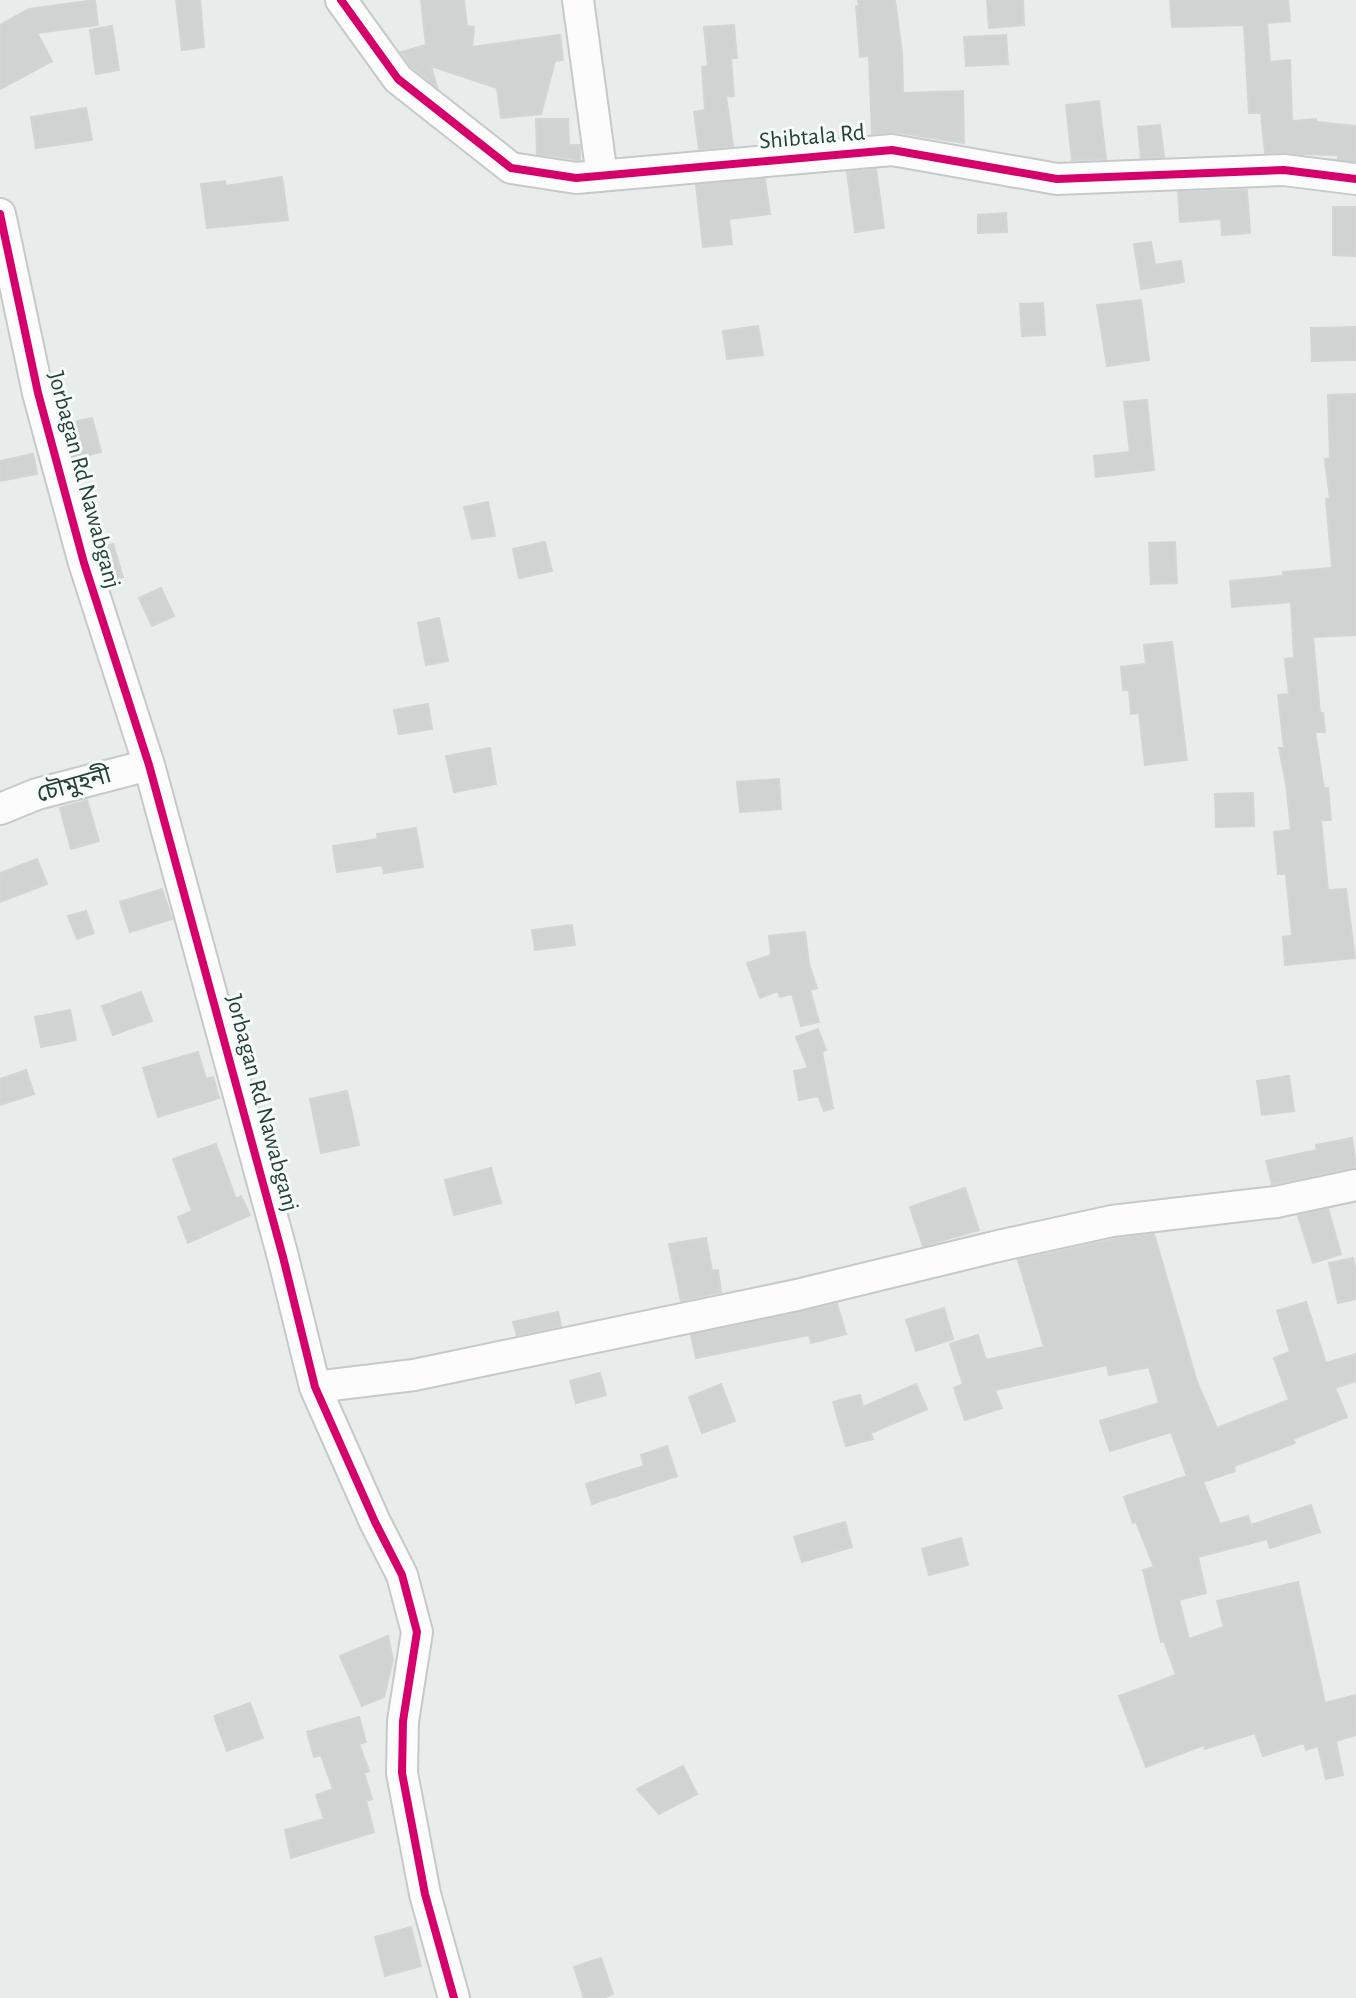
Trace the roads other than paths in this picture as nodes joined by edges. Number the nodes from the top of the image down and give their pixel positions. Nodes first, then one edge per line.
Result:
1 (341, 0) edge
2 (578, 0) edge
3 (602, 176) junction
4 (1356, 179) edge
5 (0, 214) edge
6 (149, 765) junction
7 (0, 809) edge
8 (1356, 1185) edge
9 (315, 1387) junction
10 (454, 1998) edge

1 - 3 street, Shibtala Rd
2 - 3 street
3 - 4 street, Shibtala Rd
5 - 6 street, Jorbagan Rd Nawabganj
6 - 7 street, চৌমুহনী
6 - 9 street, Jorbagan Rd Nawabganj
8 - 9 street
9 - 10 street, Jorbagan Rd Nawabganj

